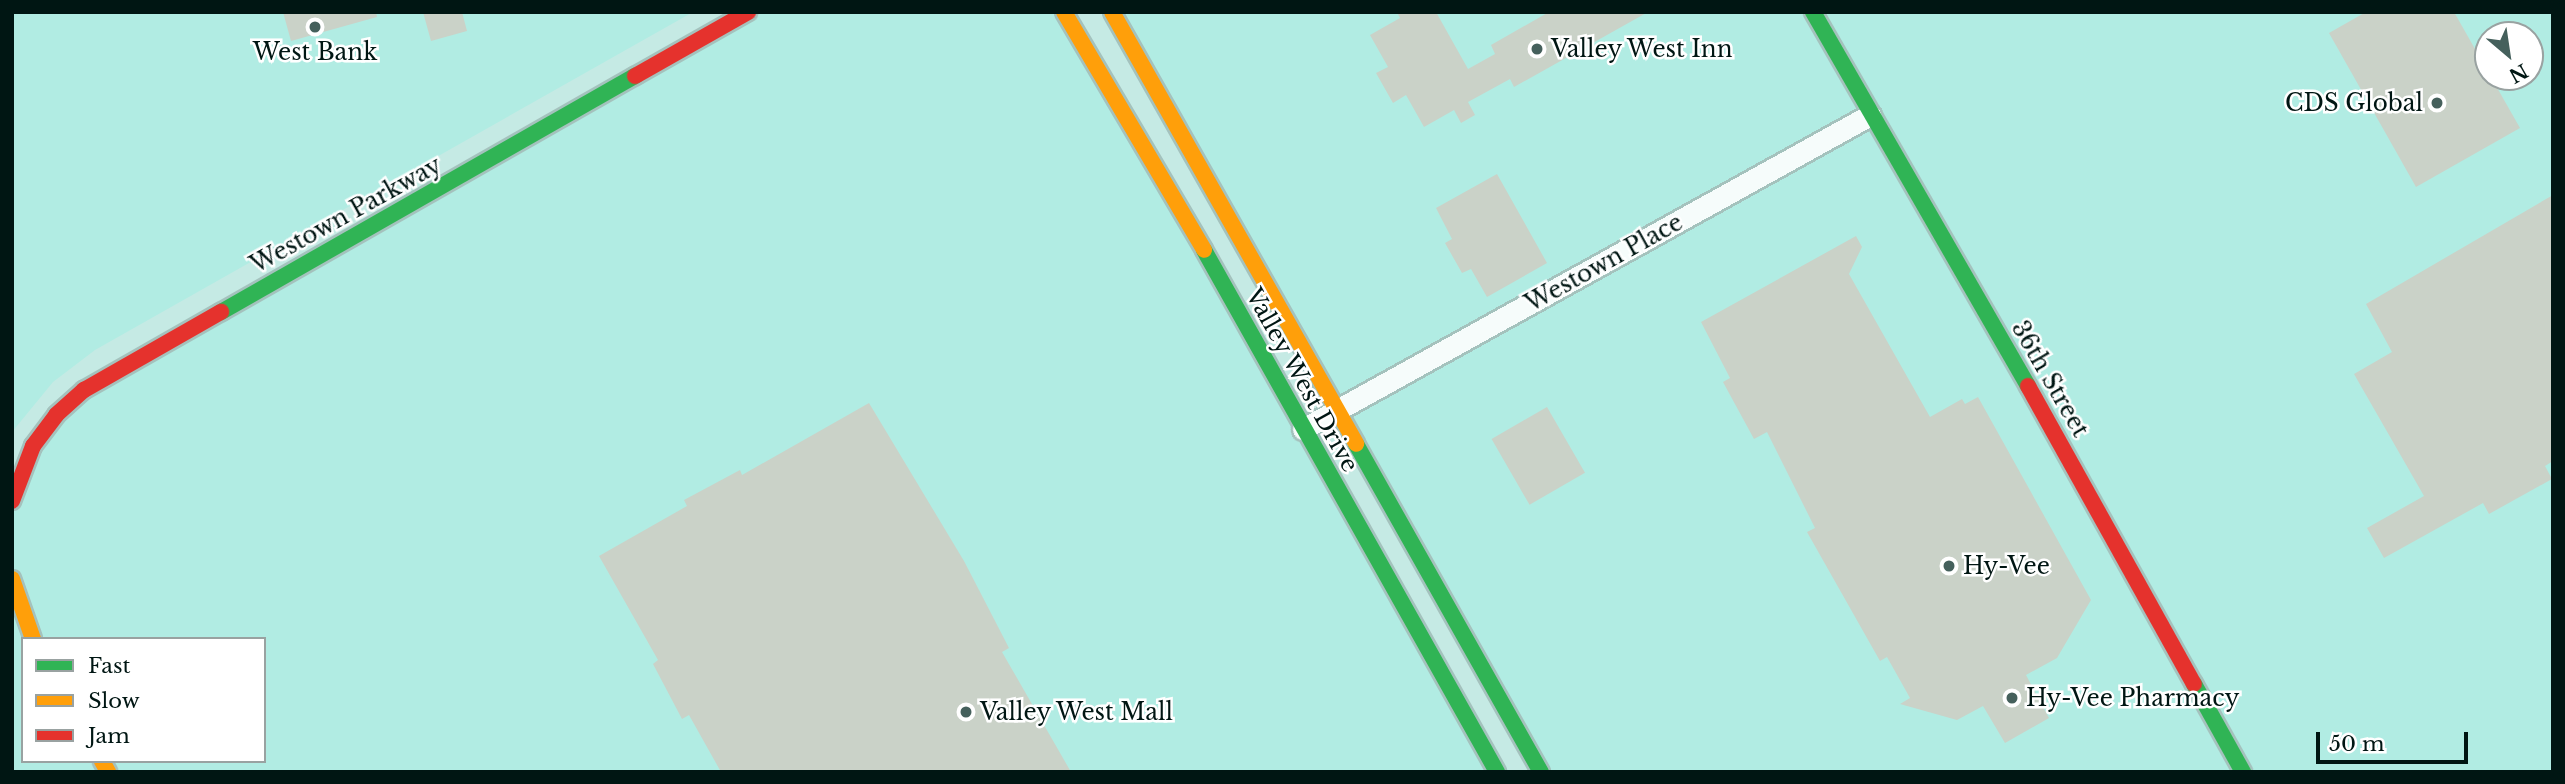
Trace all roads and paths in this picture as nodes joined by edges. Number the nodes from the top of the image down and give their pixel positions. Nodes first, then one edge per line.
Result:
1 (748, 12) edge
2 (1064, 12) edge
3 (1112, 12) edge
4 (1813, 12) edge
5 (1870, 115) junction
6 (1337, 410) junction
7 (1303, 429) junction
8 (12, 501) edge
9 (12, 579) edge
10 (32, 637) edge
11 (1497, 772) edge
12 (1541, 772) edge
13 (2243, 772) edge

1 - 8 street, Westown Parkway
2 - 7 street, Valley West Drive
3 - 6 street, Valley West Drive
4 - 5 street, 36th Street
5 - 6 street, Westown Place
5 - 13 street, 36th Street
6 - 7 street, Westown Place
6 - 12 street, Valley West Drive
7 - 11 street, Valley West Drive
9 - 10 street

